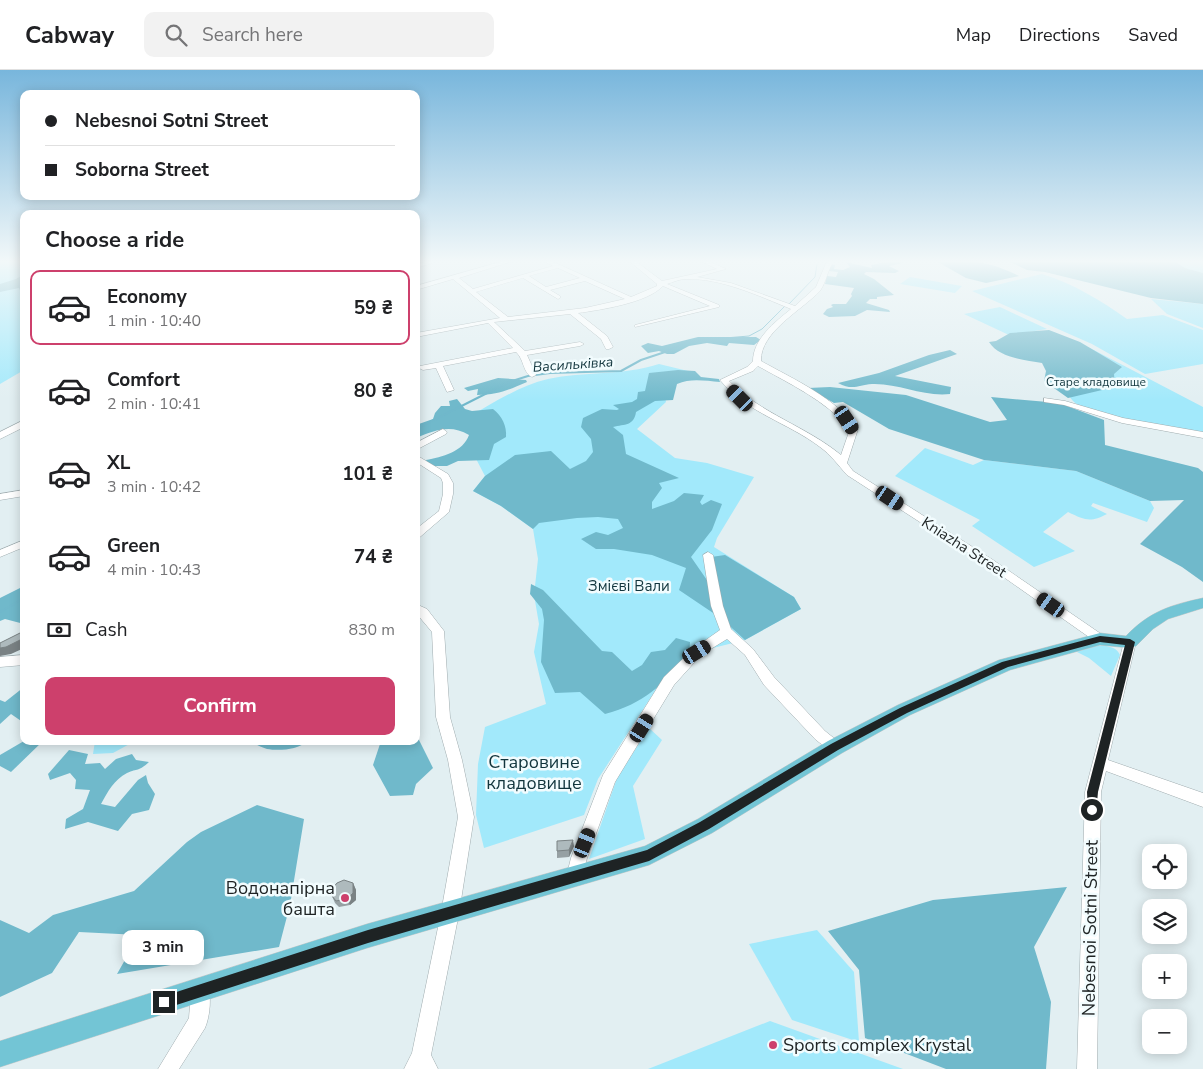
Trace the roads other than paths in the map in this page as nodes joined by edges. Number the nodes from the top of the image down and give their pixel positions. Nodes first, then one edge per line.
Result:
1 (491, 307) edge
2 (603, 307) edge
3 (715, 307) edge
4 (791, 307) edge
5 (795, 308) joint
6 (572, 312) junction
7 (506, 319) junction
8 (489, 321) junction
9 (638, 326) dead end
10 (420, 334) edge
11 (580, 344) dead end
12 (609, 347) dead end
13 (521, 351) junction
14 (757, 362) junction
15 (439, 365) junction
16 (422, 368) dead end
17 (532, 375) dead end
18 (450, 390) dead end
19 (1047, 400) dead end
20 (20, 426) edge
21 (443, 432) dead end
22 (1203, 435) edge
23 (0, 436) edge
24 (420, 445) edge
25 (420, 461) edge
26 (843, 462) junction
27 (20, 494) edge
28 (0, 497) edge
29 (420, 532) edge
30 (20, 545) edge
31 (0, 554) edge
32 (708, 556) dead end
33 (1203, 603) edge
34 (420, 610) edge
35 (726, 631) junction
36 (1100, 639) junction
37 (1130, 642) junction
38 (20, 660) edge
39 (0, 662) edge
40 (835, 747) junction
41 (1100, 763) junction
42 (1203, 800) edge
43 (574, 878) junction
44 (450, 913) junction
45 (200, 991) junction
46 (0, 1054) edge
47 (421, 1065) edge
48 (168, 1069) edge
49 (1088, 1069) edge

1 - 7 street
2 - 6 street
3 - 9 street
4 - 5 street
5 - 14 street
6 - 7 street
6 - 12 street
7 - 8 street
8 - 10 street
8 - 13 street
11 - 13 street
13 - 15 street
13 - 17 street
14 - 26 street
14 - 26 street, Kniazha Street
15 - 16 street
15 - 18 street
19 - 22 street
20 - 23 street
21 - 24 street
25 - 29 street
26 - 36 street, Kniazha Street
27 - 28 street
30 - 31 street
32 - 35 street
33 - 37 main road
34 - 44 street
35 - 40 street
35 - 43 street
36 - 37 main road
36 - 40 main road
37 - 41 street, Nebesnoi Sotni Street
38 - 39 street
40 - 43 main road
41 - 42 street
41 - 49 street, Nebesnoi Sotni Street
43 - 44 main road
44 - 45 main road
44 - 47 street
45 - 46 main road
45 - 48 street

